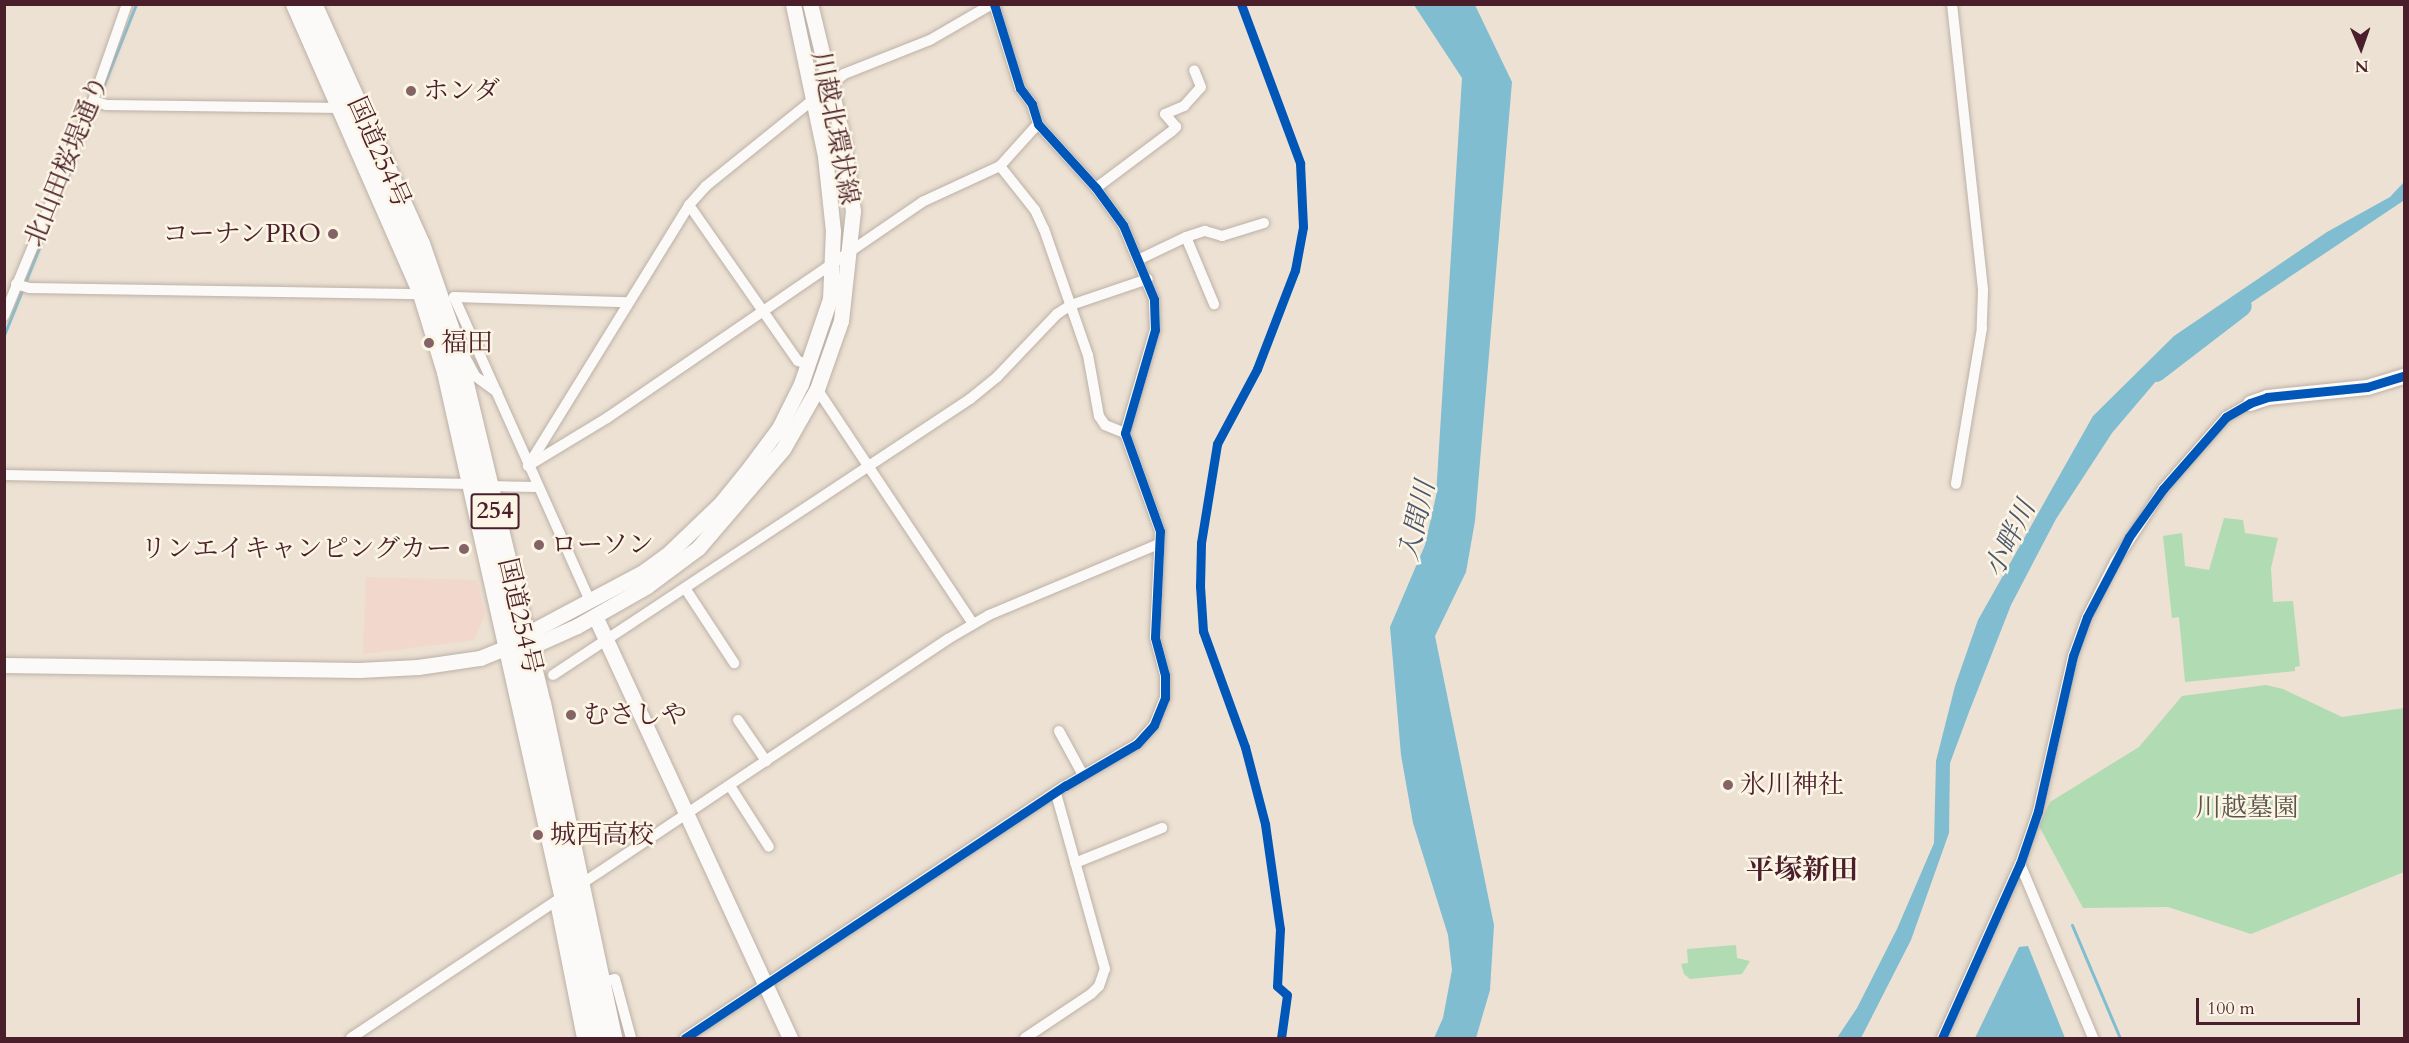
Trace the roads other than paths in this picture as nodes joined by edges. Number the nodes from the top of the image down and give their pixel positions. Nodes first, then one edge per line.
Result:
1 (127, 4) edge
2 (296, 4) edge
3 (312, 4) edge
4 (793, 4) edge
5 (810, 4) edge
6 (993, 4) edge
7 (1952, 4) edge
8 (1194, 70) dead end
9 (829, 87) junction
10 (814, 99) junction
11 (93, 101) junction
12 (343, 108) junction
13 (1038, 124) junction
14 (1000, 166) junction
15 (1096, 188) junction
16 (689, 205) junction
17 (1264, 223) dead end
18 (1186, 237) junction
19 (851, 254) junction
20 (1140, 259) junction
21 (831, 265) junction
22 (1148, 279) junction
23 (12, 289) edge
24 (423, 294) junction
25 (627, 302) junction
26 (1214, 304) dead end
27 (1071, 305) junction
28 (762, 312) junction
29 (4, 316) edge
30 (453, 342) junction
31 (810, 365) junction
32 (2404, 376) edge
33 (817, 389) junction
34 (500, 394) junction
35 (2250, 403) joint
36 (1125, 433) junction
37 (528, 466) junction
38 (868, 466) junction
39 (4, 476) edge
40 (1956, 484) dead end
41 (480, 485) junction
42 (538, 487) junction
43 (1159, 543) junction
44 (685, 588) junction
45 (593, 608) junction
46 (974, 624) junction
47 (520, 642) junction
48 (607, 642) junction
49 (734, 663) dead end
50 (4, 664) edge
51 (553, 675) dead end
52 (738, 720) dead end
53 (1059, 731) dead end
54 (766, 761) junction
55 (1083, 775) junction
56 (730, 786) junction
57 (1056, 794) junction
58 (686, 813) junction
59 (1162, 828) dead end
60 (769, 847) dead end
61 (1075, 863) junction
62 (2020, 864) junction
63 (566, 895) junction
64 (600, 981) junction
65 (766, 985) junction
66 (351, 1038) edge
67 (582, 1038) edge
68 (596, 1038) edge
69 (612, 1038) edge
70 (631, 1038) edge
71 (686, 1038) edge
72 (790, 1038) edge
73 (1024, 1038) edge
74 (1942, 1038) edge
75 (2092, 1038) edge

1 - 11 street, 北山田桜堤通り
2 - 12 highway, 国道254号 / 254
3 - 30 highway, 国道254号 / 254
4 - 10 main road, 川越北環状線
5 - 9 main road, 川越北環状線
6 - 9 street
6 - 13 street
7 - 40 street
8 - 15 street
9 - 19 main road, 川越北環状線
10 - 16 street
10 - 21 main road, 川越北環状線
11 - 12 street
11 - 23 street, 北山田桜堤通り
12 - 24 highway, 国道254号 / 254
13 - 14 street
13 - 15 street
14 - 19 street
14 - 27 street
15 - 20 street
16 - 25 street
16 - 28 street
17 - 18 street
18 - 20 street
18 - 26 street
19 - 21 street
19 - 33 main road, 川越北環状線
20 - 22 street
21 - 28 street
21 - 31 main road, 川越北環状線
22 - 27 street
22 - 36 street
23 - 24 street
23 - 29 street, 北山田桜堤通り
24 - 41 highway, 国道254号 / 254
25 - 34 street
25 - 37 street
27 - 36 street
27 - 38 street
28 - 31 street
28 - 37 street
30 - 34 street
30 - 41 highway, 国道254号 / 254
31 - 45 main road, 川越北環状線
32 - 35 main road
33 - 38 street
33 - 45 main road, 川越北環状線
34 - 37 street
35 - 62 street
36 - 43 street
37 - 42 street
38 - 44 street
38 - 46 street
39 - 41 street
41 - 42 street
41 - 47 highway, 国道254号 / 254
42 - 45 street
43 - 46 street
43 - 55 street
44 - 48 street
44 - 49 street
45 - 47 main road, 川越北環状線
45 - 48 main road
46 - 54 street
47 - 50 main road, 川越北環状線
47 - 63 highway, 国道254号 / 254
48 - 51 street
48 - 58 main road
52 - 54 street
53 - 55 street
54 - 56 street
55 - 57 street
56 - 58 street
56 - 60 street
57 - 61 street
57 - 65 street
58 - 63 street
58 - 65 main road
59 - 61 street
61 - 73 street
62 - 74 street
62 - 75 street
63 - 64 highway, 国道254号 / 254
63 - 66 street
63 - 67 street
63 - 68 highway, 国道254号 / 254
64 - 69 highway, 国道254号 / 254
64 - 70 street
65 - 71 street
65 - 72 main road

